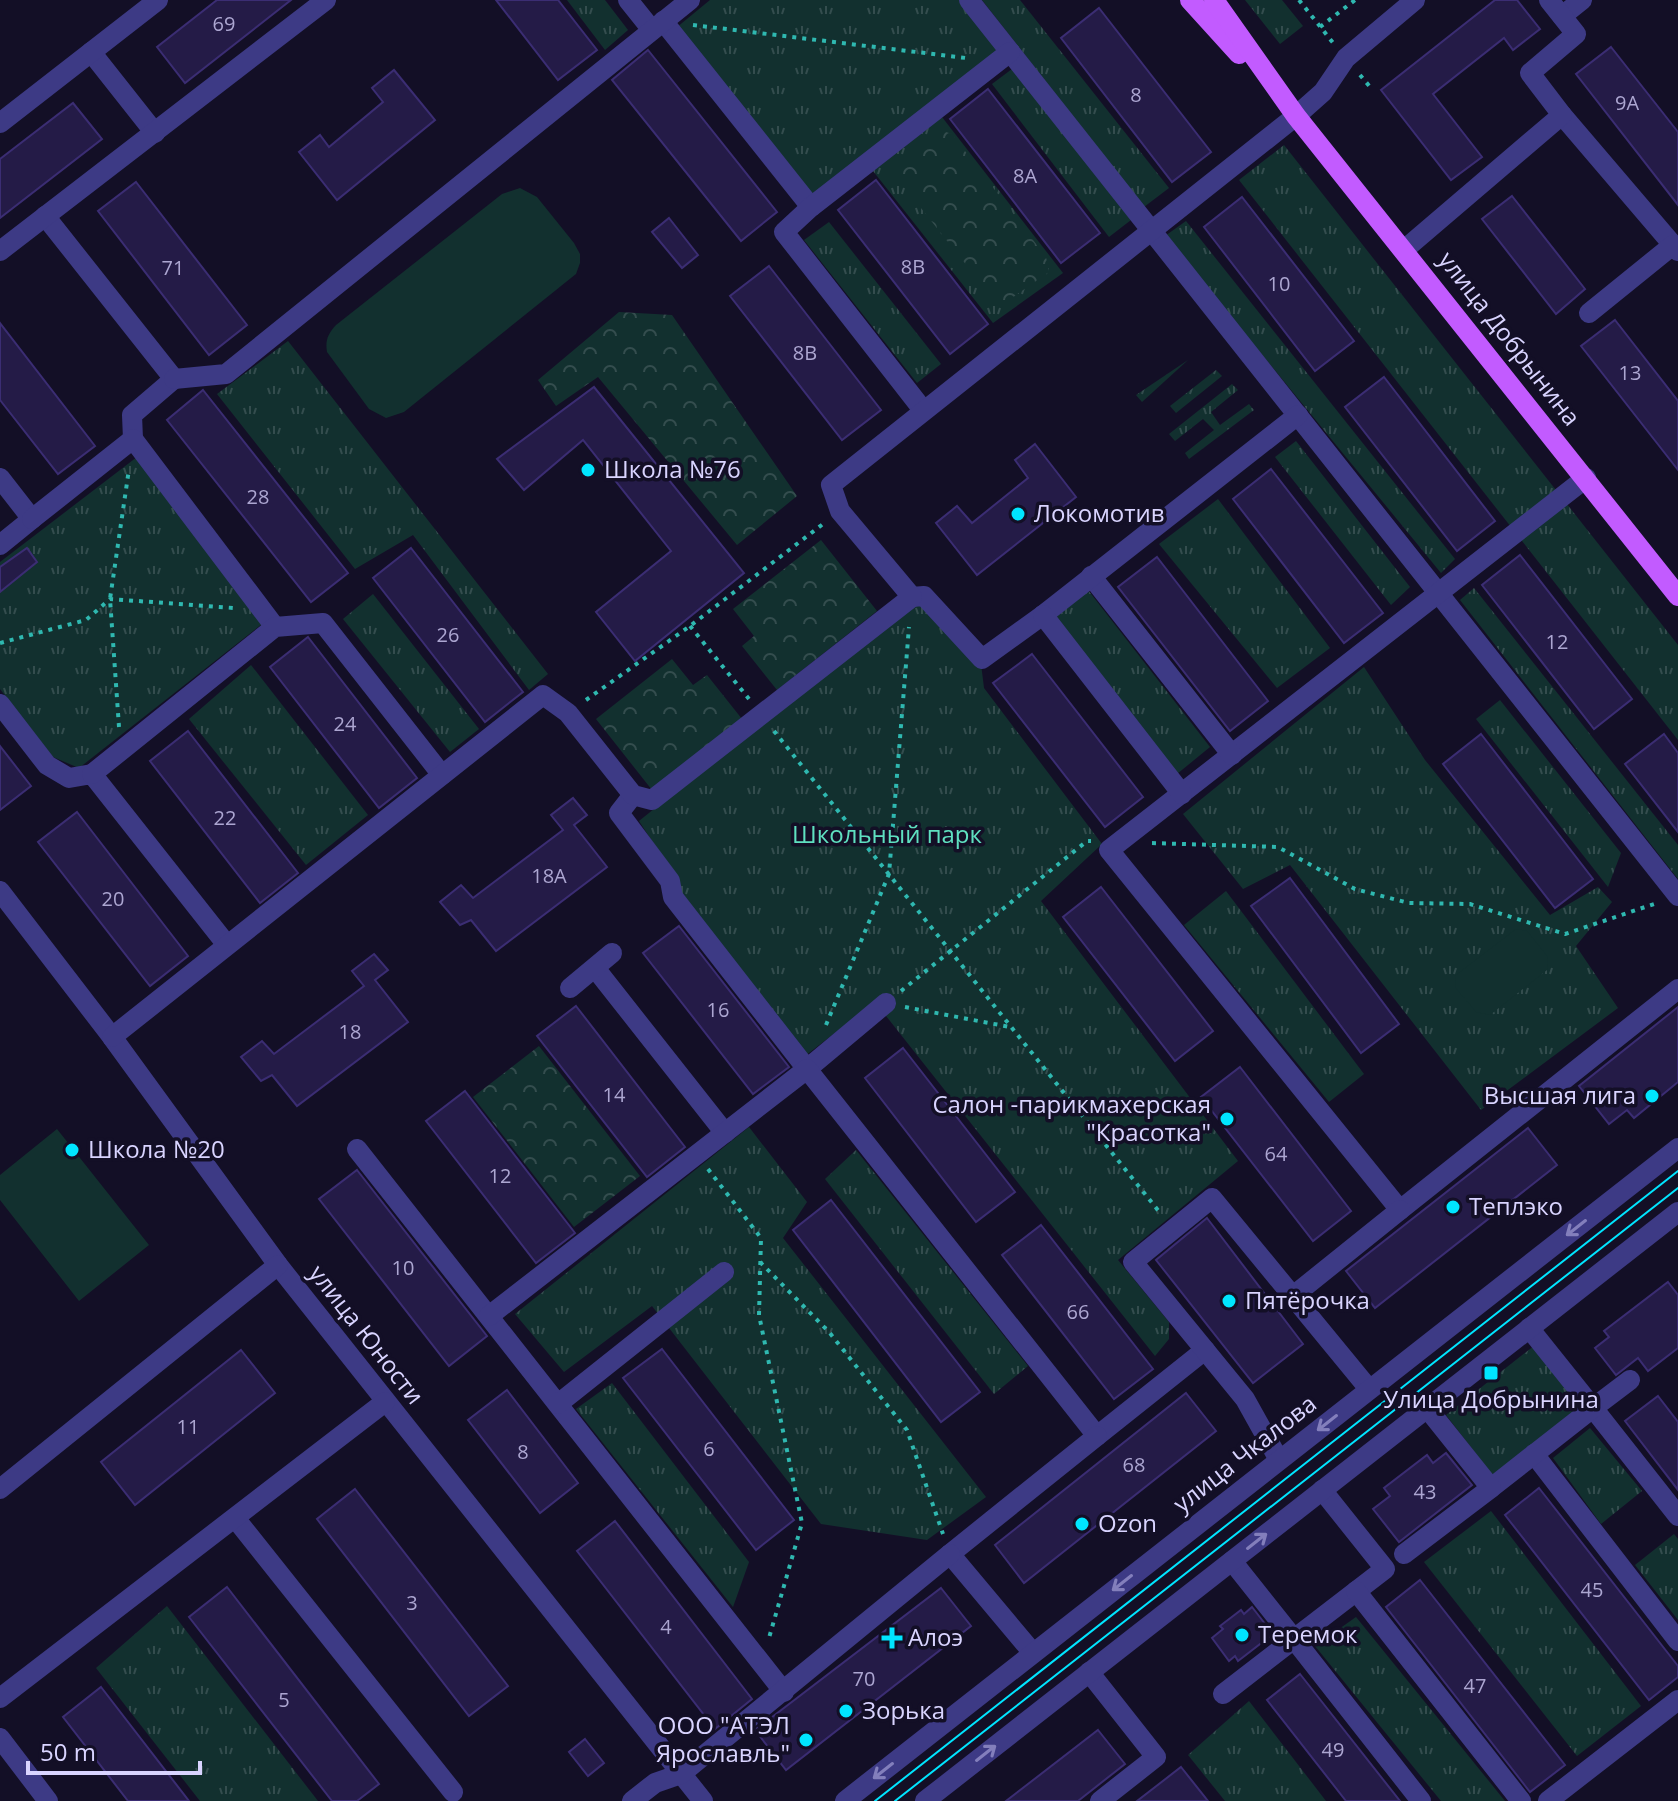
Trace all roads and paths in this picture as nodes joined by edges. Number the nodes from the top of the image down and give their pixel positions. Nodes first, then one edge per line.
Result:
1 (158, 0) edge
2 (326, 0) edge
3 (628, 0) edge
4 (690, 0) edge
5 (969, 0) edge
6 (1190, 0) edge
7 (1214, 0) edge
8 (1299, 0) edge
9 (1355, 0) edge
10 (1415, 0) edge
11 (1582, 0) edge
12 (1555, 8) edge
13 (657, 26) junction
14 (91, 52) junction
15 (1004, 57) junction
16 (1562, 115) junction
17 (1296, 116) junction
18 (0, 123) edge
19 (155, 133) junction
20 (811, 207) junction
21 (45, 216) junction
22 (1151, 231) junction
23 (1676, 248) edge
24 (1405, 249) junction
25 (0, 251) edge
26 (1589, 313) dead end
27 (174, 379) junction
28 (923, 410) junction
29 (1298, 415) junction
30 (133, 439) junction
31 (0, 478) edge
32 (1586, 478) junction
33 (840, 511) junction
34 (32, 519) junction
35 (0, 545) edge
36 (1091, 576) junction
37 (1441, 593) junction
38 (1678, 596) edge
39 (912, 597) junction
40 (110, 599) junction
41 (262, 609) junction
42 (1043, 615) junction
43 (690, 626) junction
44 (275, 627) junction
45 (0, 643) edge
46 (0, 704) edge
47 (568, 713) junction
48 (762, 715) junction
49 (119, 730) dead end
50 (1232, 755) junction
51 (92, 774) junction
52 (442, 775) junction
53 (1182, 794) junction
54 (633, 795) junction
55 (1120, 842) junction
56 (889, 874) junction
57 (0, 891) edge
58 (1678, 896) edge
59 (227, 945) junction
60 (951, 951) junction
61 (612, 953) dead end
62 (595, 968) junction
63 (570, 988) dead end
64 (1678, 989) edge
65 (886, 1003) junction
66 (825, 1027) dead end
67 (1012, 1027) junction
68 (112, 1037) junction
69 (807, 1069) junction
70 (725, 1133) junction
71 (1678, 1148) edge
72 (357, 1149) dead end
73 (697, 1155) junction
74 (1400, 1210) junction
75 (1675, 1221) edge
76 (1174, 1229) junction
77 (760, 1262) junction
78 (278, 1265) junction
79 (724, 1272) dead end
80 (1293, 1296) junction
81 (489, 1316) junction
82 (1529, 1328) junction
83 (1205, 1350) junction
84 (1630, 1380) dead end
85 (1369, 1389) junction
86 (385, 1402) junction
87 (558, 1404) junction
88 (1427, 1408) junction
89 (1593, 1408) junction
90 (1097, 1436) junction
91 (1534, 1454) junction
92 (1279, 1460) junction
93 (1491, 1488) junction
94 (0, 1489) edge
95 (1322, 1490) junction
96 (1678, 1516) edge
97 (235, 1518) junction
98 (950, 1554) junction
99 (1404, 1554) dead end
100 (1232, 1561) junction
101 (1356, 1591) junction
102 (1294, 1639) junction
103 (1678, 1641) edge
104 (1033, 1653) junction
105 (762, 1663) junction
106 (1089, 1672) junction
107 (784, 1692) junction
108 (1223, 1694) dead end
109 (0, 1698) edge
110 (1678, 1700) edge
111 (0, 1738) edge
112 (681, 1774) junction
113 (453, 1792) dead end
114 (1124, 1794) edge
115 (48, 1801) edge
116 (632, 1801) edge
117 (703, 1801) edge
118 (845, 1801) edge
119 (925, 1801) edge
120 (1100, 1801) edge
121 (1421, 1801) edge
122 (1521, 1801) edge
123 (1548, 1801) edge

1 - 14 street
2 - 19 street
3 - 13 street
4 - 13 street
5 - 15 street
6 - 17 main road, улица Добрынина
7 - 17 main road, улица Добрынина
8 - 9 path
10 - 17 street
11 - 12 street
12 - 16 street
13 - 15 path
13 - 20 street
13 - 27 street
14 - 18 street
14 - 19 street
15 - 20 street
15 - 22 street
16 - 23 street
16 - 24 street
17 - 22 street
17 - 24 main road, улица Добрынина
19 - 21 street
20 - 28 street
21 - 25 street
21 - 27 street
22 - 28 street
22 - 29 street
23 - 26 street
24 - 32 main road, улица Добрынина
27 - 30 street
28 - 33 street
29 - 36 street
29 - 37 street
30 - 34 street
30 - 40 path
30 - 41 street
31 - 34 street
32 - 37 street
32 - 38 main road, улица Добрынина
33 - 39 street
33 - 43 path
34 - 35 street
36 - 42 street
36 - 50 street
37 - 50 street
37 - 58 street
39 - 42 street
39 - 48 street
39 - 56 path
40 - 41 path
40 - 45 path
40 - 49 path
41 - 44 street
42 - 53 street
43 - 47 path
43 - 48 path
44 - 51 street
44 - 52 street
46 - 51 street
47 - 52 street
47 - 54 street
48 - 54 street
48 - 56 path
50 - 53 street
51 - 59 street
52 - 59 street
53 - 55 street
54 - 69 street
55 - 58 path
55 - 60 path
55 - 74 street
56 - 60 path
56 - 66 path
57 - 68 street, улица Юности
59 - 68 street
60 - 65 path
60 - 67 path
61 - 62 street
62 - 63 street
62 - 70 street
64 - 74 street
65 - 67 path
65 - 69 street
67 - 76 path
68 - 78 street, улица Юности
69 - 70 street
69 - 90 street
70 - 73 street
71 -> 85 street, улица Чкалова
72 - 81 street
73 - 77 path
73 - 81 street
74 - 80 street
75 - 82 street
76 - 80 street
76 - 83 street
77 - 98 path
77 - 105 path
78 - 86 street, улица Юности
78 - 94 street
79 - 87 street
80 - 85 street
81 - 87 street
82 - 88 street
82 - 89 street
83 - 90 street
83 - 92 street
84 - 89 street
85 -> 92 street, улица Чкалова
86 - 97 street
86 - 112 street, улица Юности
87 - 105 street
88 - 93 street
88 - 95 street
89 - 91 street
89 - 96 street
90 - 98 street
91 - 93 street
91 - 103 street
92 -> 104 street, улица Чкалова
93 - 99 street
100 -> 95 street
95 - 101 street
97 - 109 street
97 - 113 street
98 - 104 street
98 - 107 street
100 - 102 street
100 - 106 street
101 - 102 street
101 - 122 street
102 - 108 street
102 - 121 street
104 -> 118 street, улица Чкалова
105 - 107 street
106 - 114 street
119 -> 106 street
107 - 112 street
110 - 123 street
111 - 115 street
112 - 116 street
112 - 117 street, улица Юности
114 - 120 street

